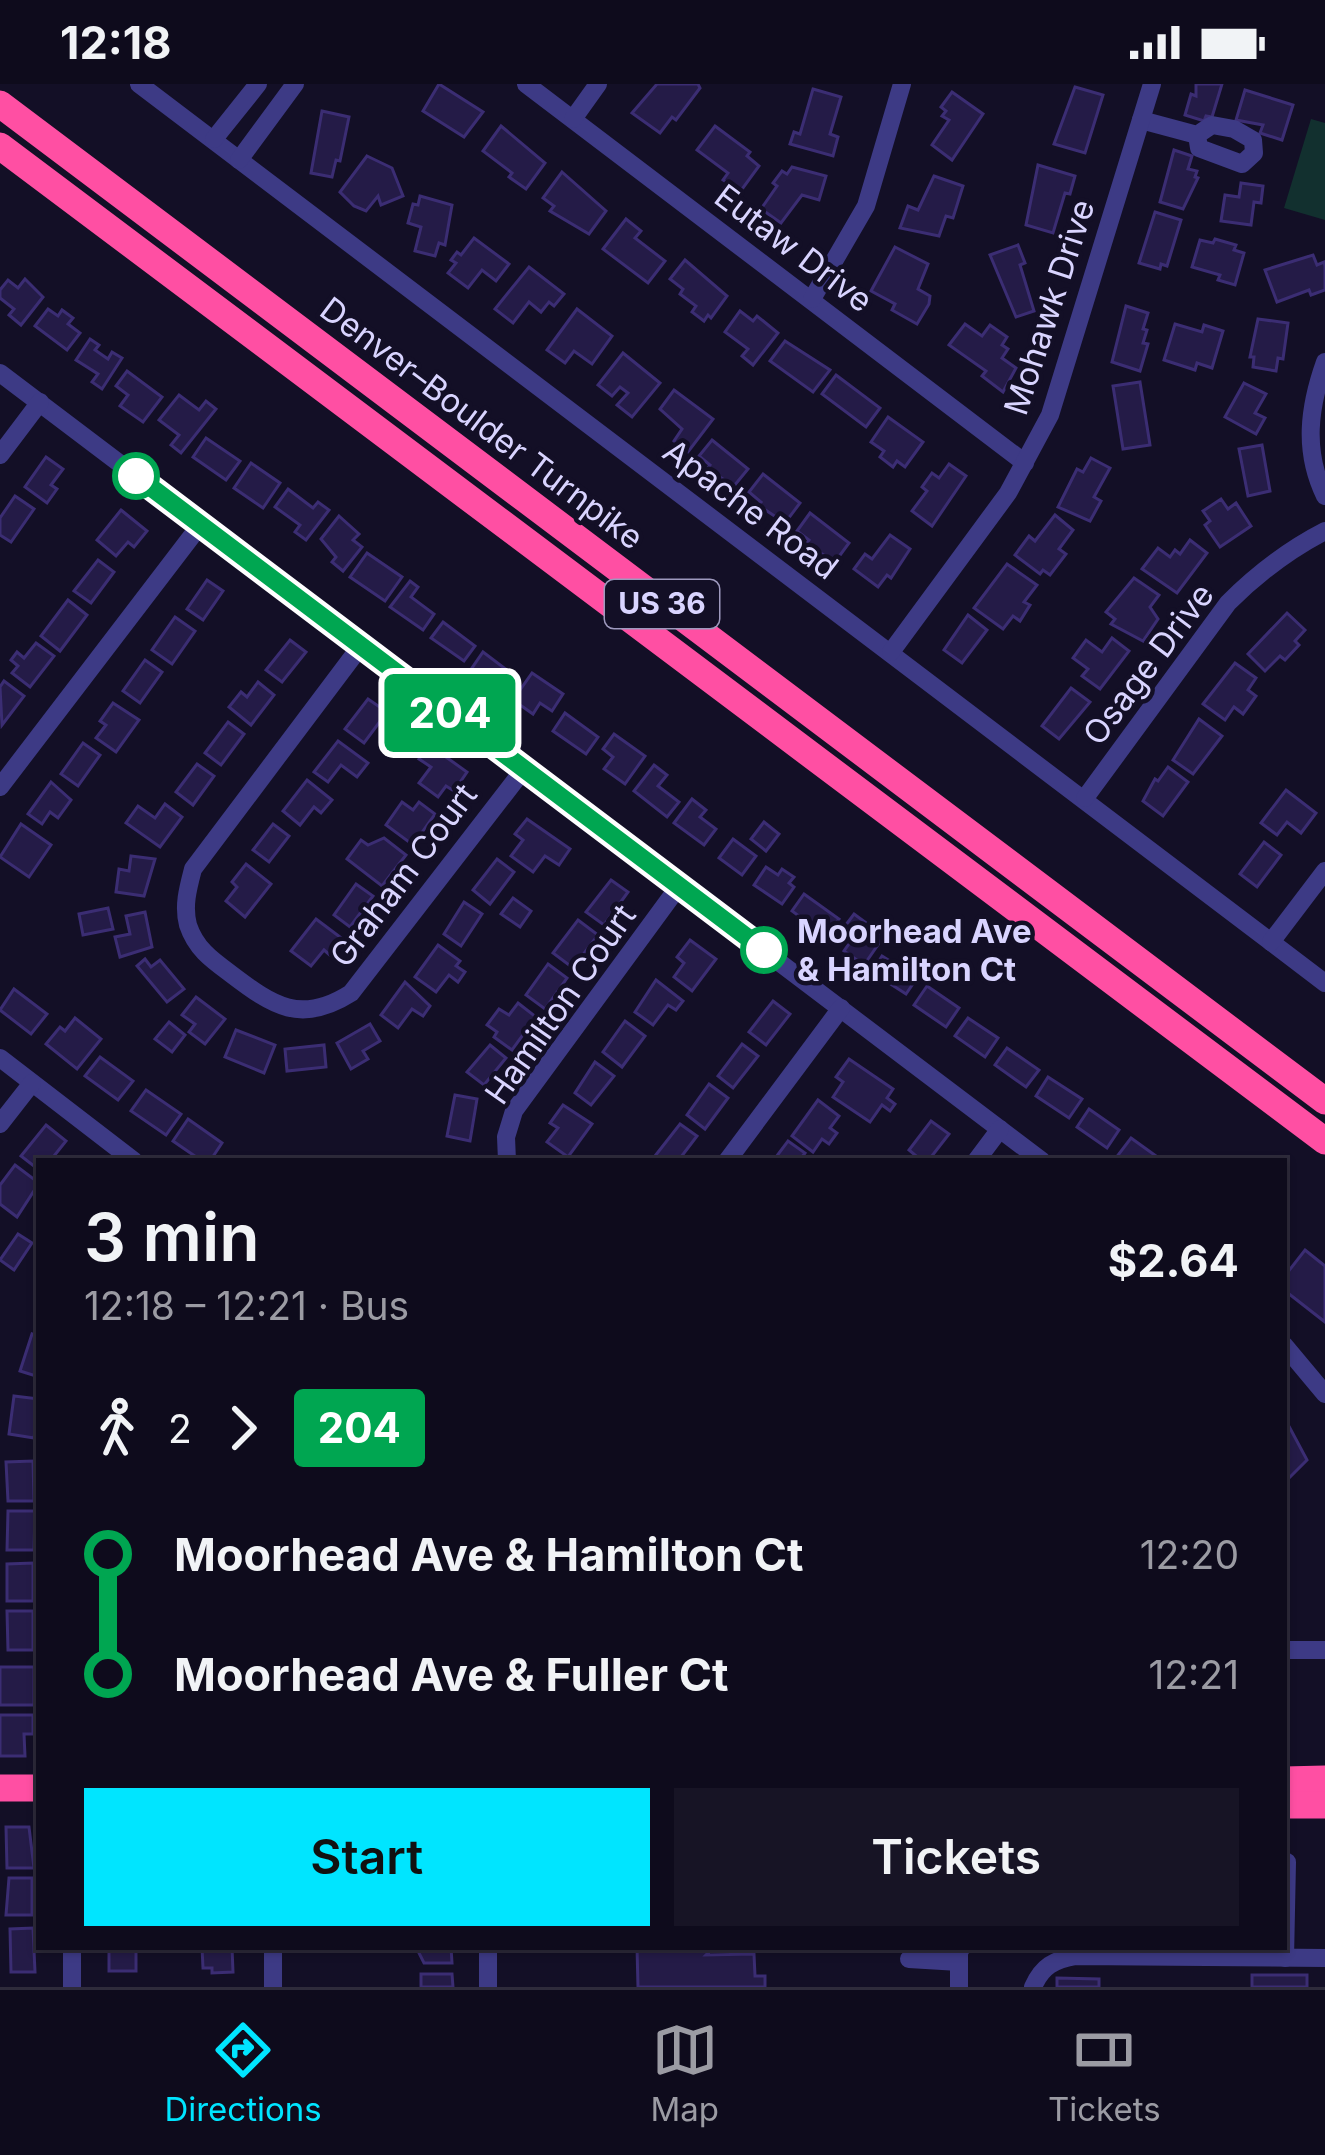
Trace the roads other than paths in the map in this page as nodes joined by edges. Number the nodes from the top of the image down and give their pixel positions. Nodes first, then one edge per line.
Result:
1 (139, 84) edge
2 (258, 84) edge
3 (295, 84) edge
4 (526, 84) edge
5 (598, 84) edge
6 (902, 84) edge
7 (1152, 84) edge
8 (0, 104) edge
9 (573, 119) junction
10 (1141, 120) junction
11 (1197, 135) dead end
12 (214, 139) junction
13 (0, 146) edge
14 (239, 160) junction
15 (812, 299) junction
16 (1325, 362) edge
17 (0, 373) edge
18 (40, 402) junction
19 (0, 455) edge
20 (1024, 464) junction
21 (1325, 496) edge
22 (201, 524) junction
23 (1325, 531) edge
24 (360, 646) junction
25 (891, 652) junction
26 (524, 770) junction
27 (0, 787) edge
28 (1085, 798) junction
29 (1325, 872) edge
30 (680, 886) junction
31 (1271, 942) junction
32 (1325, 983) edge
33 (842, 1008) junction
34 (0, 1058) edge
35 (32, 1083) junction
36 (1325, 1101) edge
37 (0, 1124) edge
38 (1000, 1129) junction
39 (1325, 1141) edge
40 (130, 1158) edge
41 (507, 1158) edge
42 (729, 1158) edge
43 (978, 1158) edge
44 (1038, 1158) edge
45 (1287, 1349) edge
46 (1325, 1394) edge
47 (1325, 1649) edge
48 (1289, 1650) dead end
49 (1287, 1780) edge
50 (1325, 1780) edge
51 (0, 1788) edge
52 (36, 1788) edge
53 (1287, 1805) edge
54 (1325, 1805) edge
55 (72, 1950) edge
56 (273, 1950) edge
57 (488, 1950) edge
58 (1286, 1950) edge
59 (959, 1952) edge
60 (1210, 1952) edge
61 (1286, 1958) junction
62 (1325, 1958) edge
63 (909, 1959) dead end
64 (72, 1987) edge
65 (273, 1987) edge
66 (488, 1987) edge
67 (959, 1987) edge
68 (1033, 1987) edge

1 - 12 street, Apache Road
2 - 12 street
3 - 14 street
4 - 9 street, Eutaw Drive
5 - 9 street
6 - 15 street
7 - 10 street, Mohawk Drive
8 - 36 highway, Denver–Boulder Turnpike / US 36
9 - 15 street, Eutaw Drive
10 - 11 street
10 - 20 street, Mohawk Drive
12 - 14 street, Apache Road
13 - 39 highway, Denver–Boulder Turnpike / US 36
14 - 25 street, Apache Road
15 - 20 street, Eutaw Drive
16 - 21 street
17 - 18 street
18 - 19 street
18 - 22 street
20 - 25 street, Mohawk Drive
22 - 24 street
22 - 27 street
23 - 28 street, Osage Drive
24 - 26 street
24 - 26 street, Graham Court
25 - 28 street, Apache Road
26 - 30 street
28 - 31 street, Apache Road
29 - 31 street
30 - 33 street
30 - 41 street, Hamilton Court
31 - 32 street, Apache Road
33 - 38 street
33 - 42 street
34 - 35 street
35 - 37 street
35 - 40 street
38 - 43 street
38 - 44 street
45 - 46 street
47 - 48 street
49 - 50 highway
51 - 52 highway
53 - 54 highway
55 - 64 street
56 - 65 street
57 - 66 street
58 - 61 street
59 - 63 street
59 - 67 street
60 - 61 street
60 - 68 street
61 - 62 street

